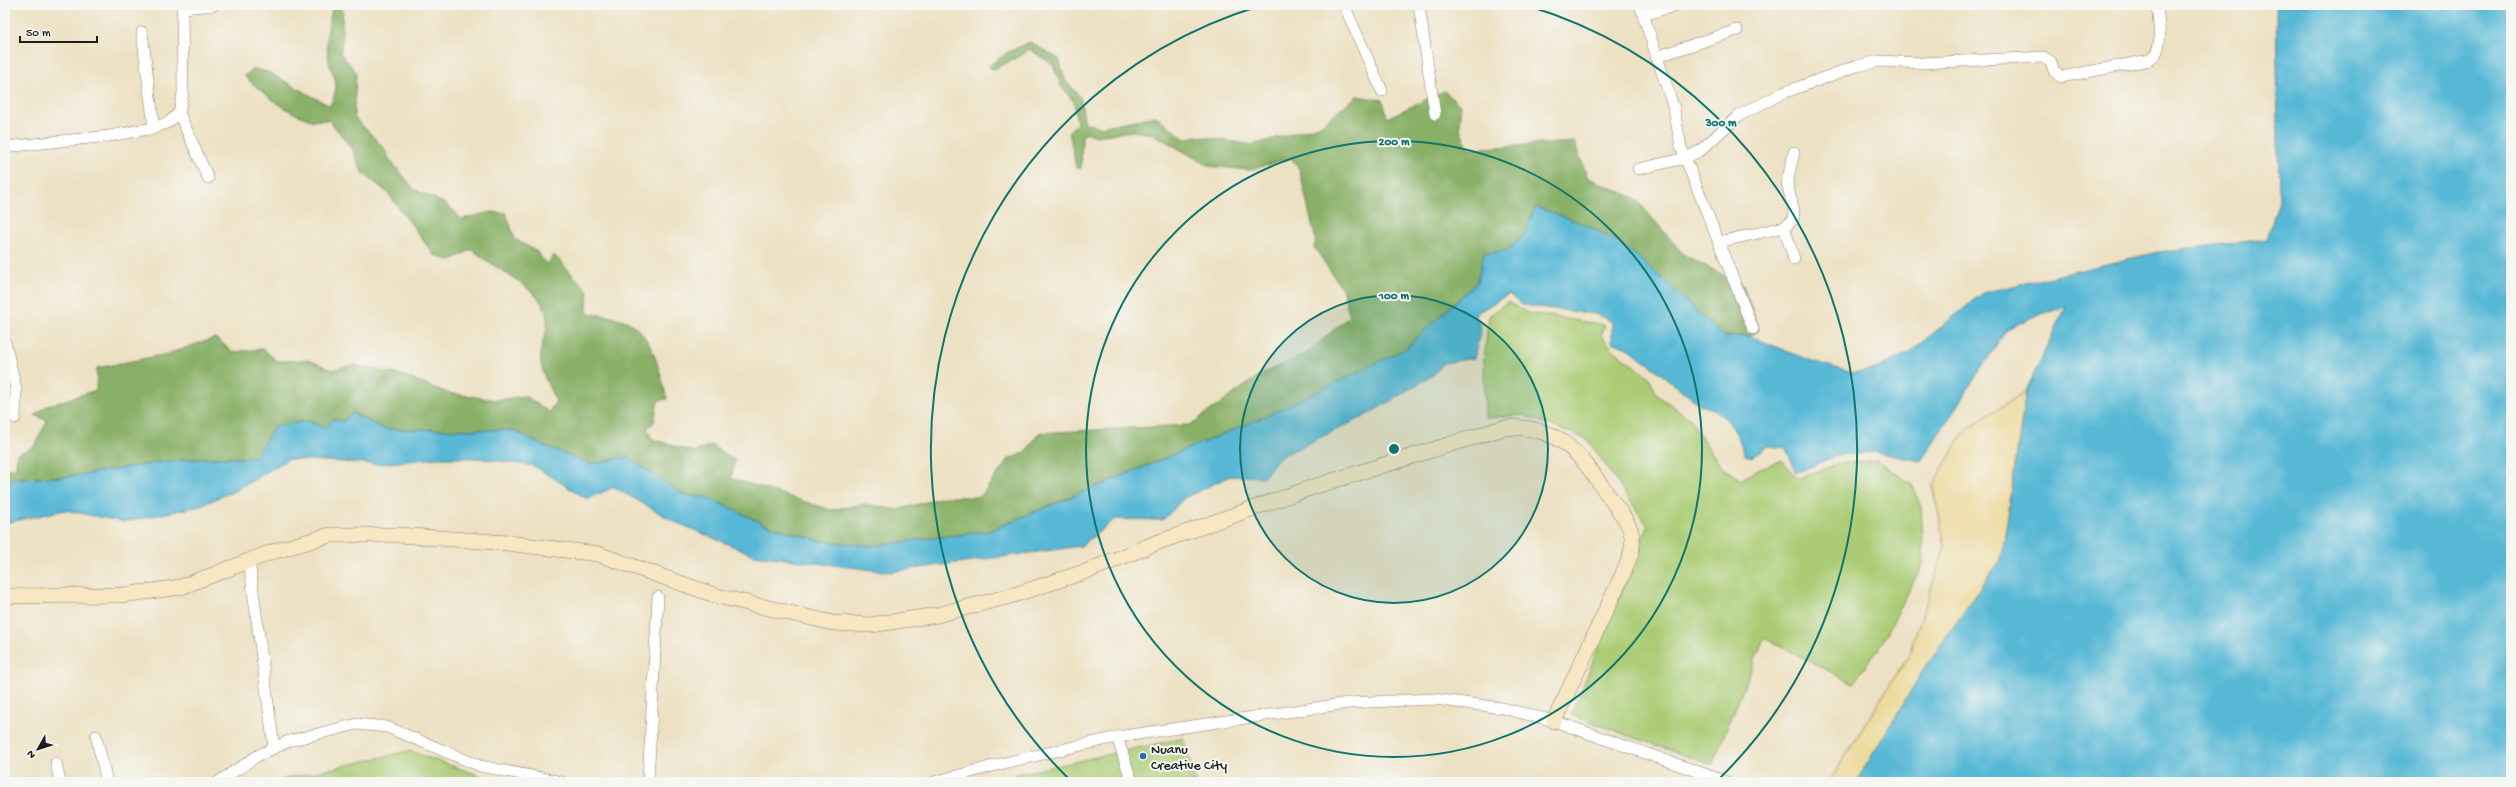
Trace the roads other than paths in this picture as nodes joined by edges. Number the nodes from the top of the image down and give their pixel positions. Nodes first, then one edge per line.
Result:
1 (214, 5) edge
2 (1344, 5) edge
3 (1419, 5) edge
4 (1676, 5) edge
5 (2157, 5) edge
6 (183, 7) edge
7 (1642, 10) edge
8 (1737, 30) dead end
9 (142, 32) dead end
10 (1656, 56) junction
11 (1382, 91) dead end
12 (179, 113) junction
13 (1435, 114) dead end
14 (154, 128) junction
15 (5, 147) edge
16 (1794, 152) dead end
17 (1686, 158) junction
18 (1638, 169) dead end
19 (208, 178) dead end
20 (1784, 227) junction
21 (1719, 242) junction
22 (1794, 259) dead end
23 (1753, 329) dead end
24 (5, 342) edge
25 (15, 418) dead end
26 (249, 561) junction
27 (5, 596) edge
28 (658, 597) dead end
29 (1554, 721) junction
30 (96, 736) dead end
31 (1117, 738) junction
32 (274, 748) junction
33 (56, 763) dead end
34 (60, 782) edge
35 (107, 782) edge
36 (218, 782) edge
37 (562, 782) edge
38 (648, 782) edge
39 (938, 782) edge
40 (1132, 782) edge
41 (1727, 782) edge

1 - 6 street
2 - 11 street
3 - 13 street
4 - 7 street
5 - 17 street
6 - 12 street
7 - 10 street
8 - 10 street
9 - 14 street
10 - 17 street
12 - 14 street
12 - 19 street
14 - 15 street
16 - 20 street
17 - 18 street
17 - 21 street
20 - 21 street
20 - 22 street
21 - 23 street
24 - 25 street
26 - 27 street
26 - 29 street
26 - 32 street
28 - 38 street
29 - 31 street
29 - 41 street
30 - 35 street
31 - 39 street
31 - 40 street
32 - 36 street
32 - 37 street
33 - 34 street

